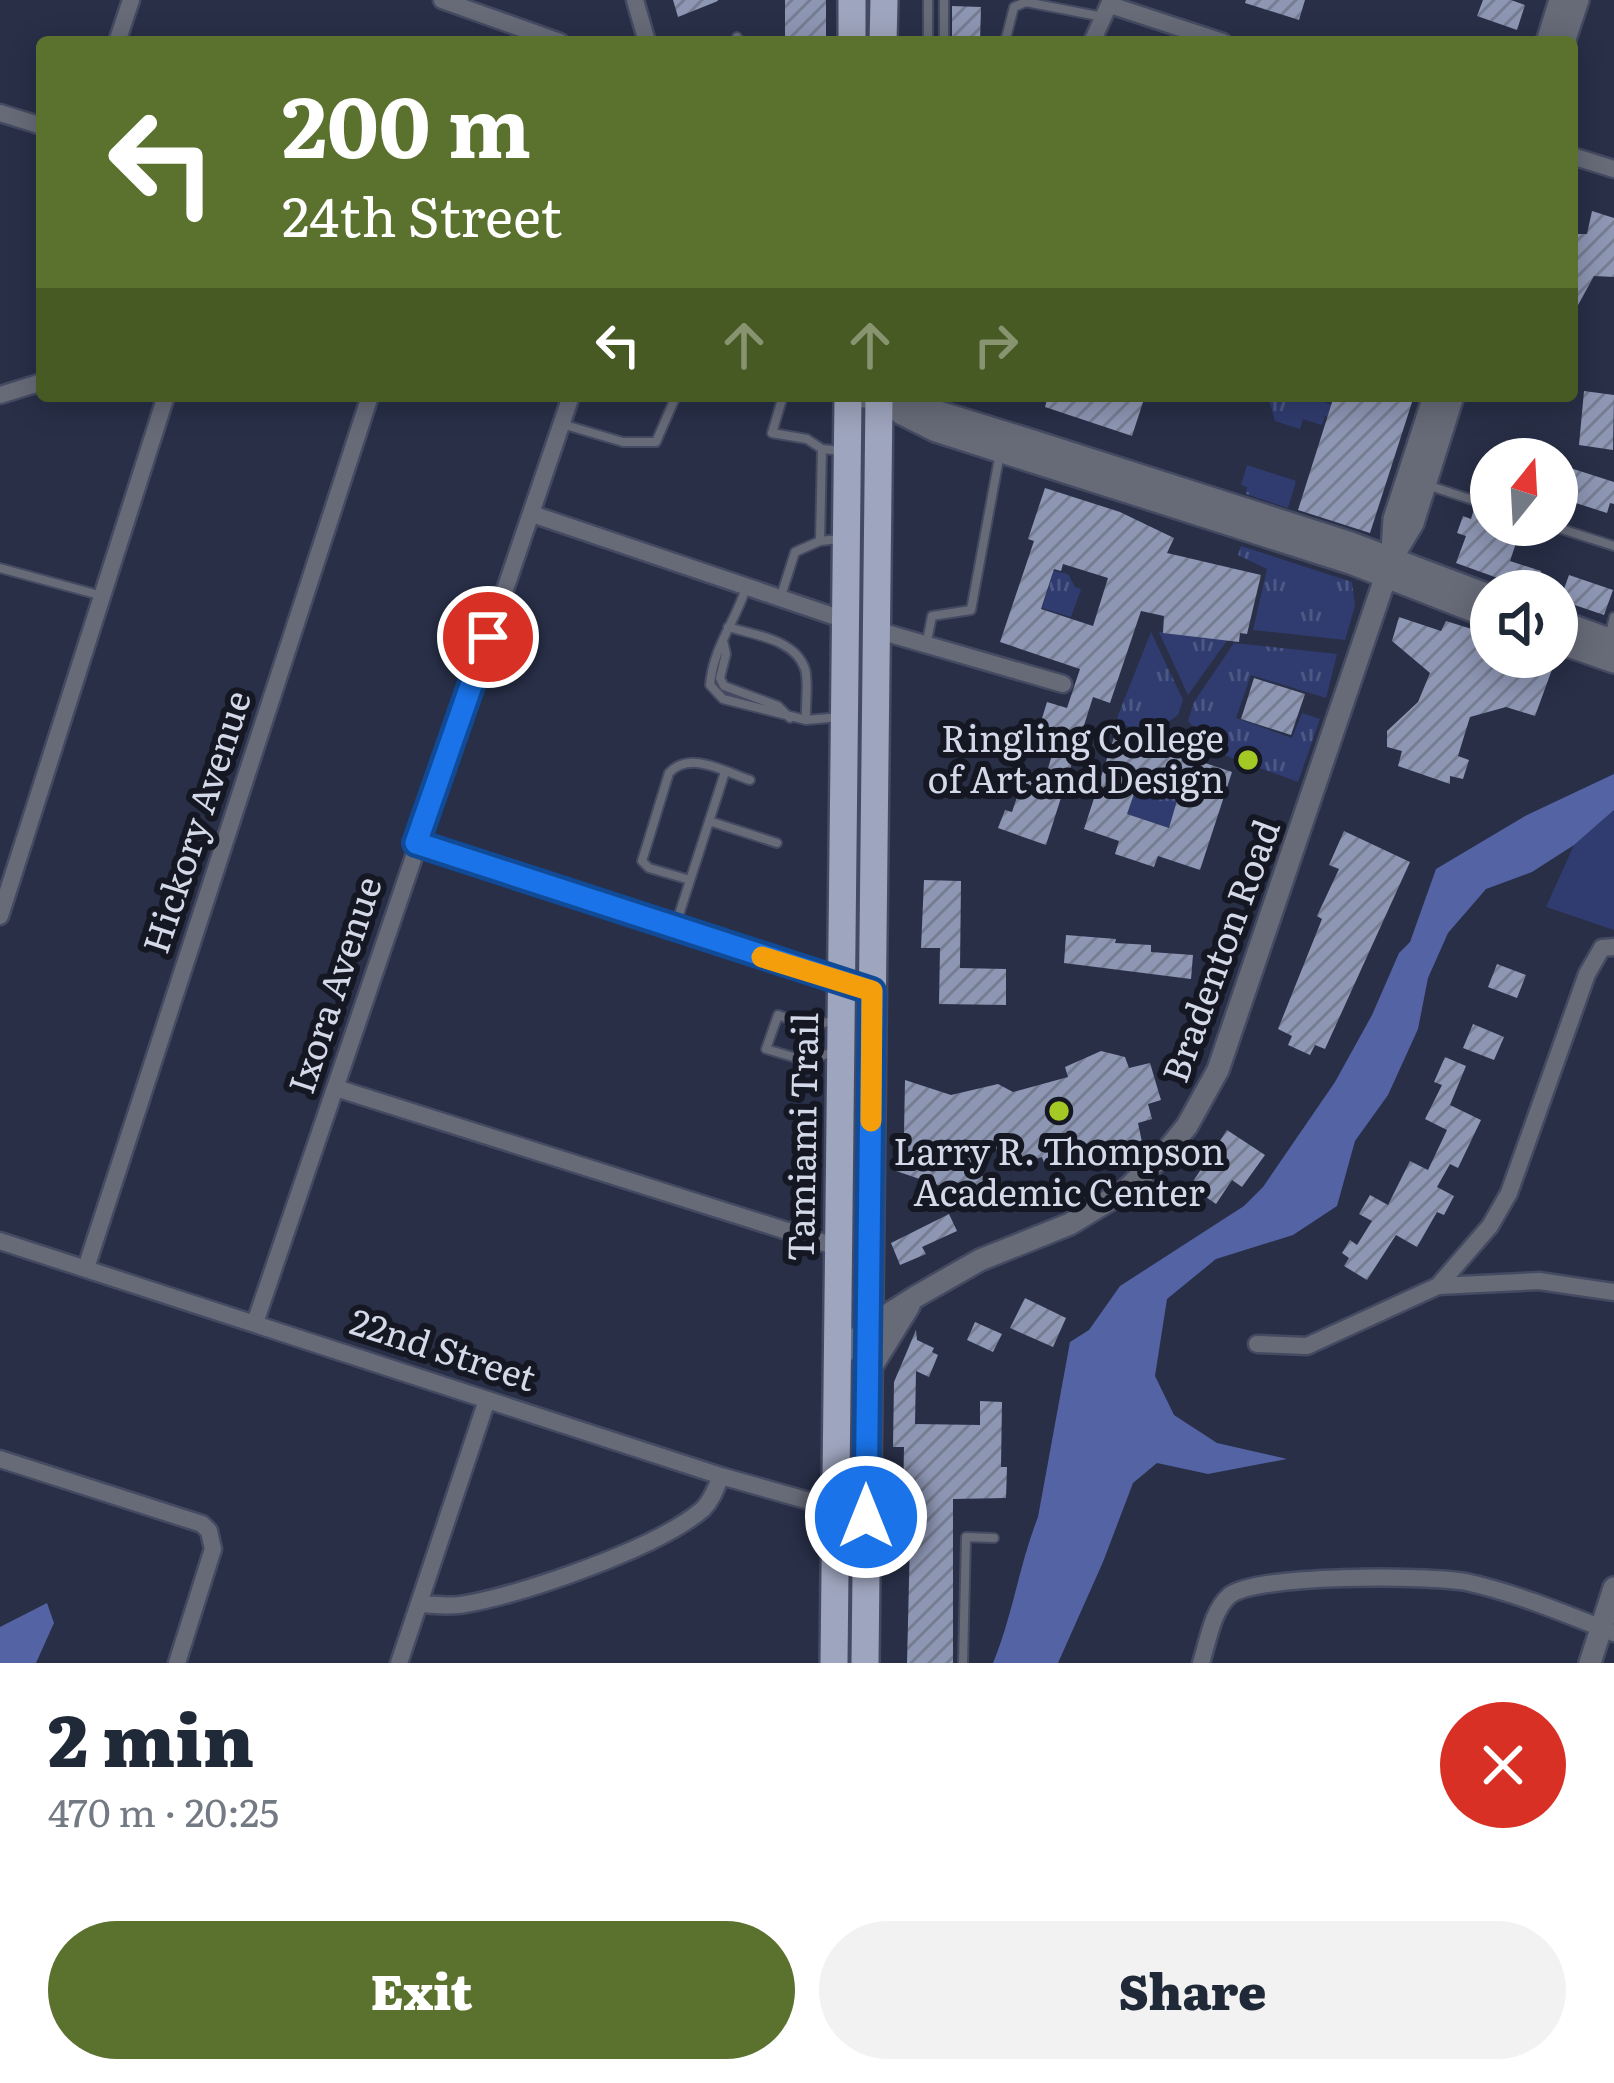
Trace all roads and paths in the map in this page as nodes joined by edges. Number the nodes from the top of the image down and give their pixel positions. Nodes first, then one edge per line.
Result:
1 (131, 0) edge
2 (442, 0) edge
3 (634, 0) edge
4 (852, 0) edge
5 (884, 0) edge
6 (928, 0) edge
7 (944, 0) edge
8 (1560, 0) edge
9 (1578, 0) edge
10 (1010, 4) edge
11 (1109, 7) edge
12 (119, 36) edge
13 (543, 36) edge
14 (645, 36) edge
15 (852, 36) edge
16 (883, 36) edge
17 (928, 36) edge
18 (944, 36) edge
19 (1006, 36) edge
20 (1095, 36) edge
21 (1203, 36) edge
22 (1548, 36) edge
23 (1566, 36) edge
24 (0, 113) edge
25 (36, 124) edge
26 (1578, 158) edge
27 (1614, 169) edge
28 (36, 384) edge
29 (0, 395) edge
30 (164, 402) edge
31 (368, 402) edge
32 (569, 402) edge
33 (673, 402) edge
34 (781, 402) edge
35 (846, 402) edge
36 (872, 402) edge
37 (880, 402) edge
38 (891, 402) edge
39 (1432, 402) edge
40 (1451, 402) edge
41 (562, 424) junction
42 (834, 450) junction
43 (1000, 451) junction
44 (1425, 484) junction
45 (1470, 499) edge
46 (532, 514) junction
47 (1578, 534) edge
48 (838, 545) junction
49 (1614, 546) edge
50 (1389, 567) junction
51 (0, 568) edge
52 (746, 588) junction
53 (1470, 590) edge
54 (101, 596) junction
55 (780, 598) junction
56 (1470, 608) edge
57 (845, 620) junction
58 (728, 627) junction
59 (1578, 629) edge
60 (876, 630) junction
61 (1578, 643) edge
62 (926, 644) junction
63 (1611, 644) edge
64 (1064, 684) dead end
65 (875, 690) junction
66 (844, 716) junction
67 (806, 720) junction
68 (724, 772) junction
69 (750, 780) dead end
70 (709, 820) junction
71 (416, 843) junction
72 (777, 843) dead end
73 (690, 880) junction
74 (0, 916) edge
75 (674, 928) junction
76 (1614, 947) edge
77 (841, 982) junction
78 (872, 991) junction
79 (841, 1019) junction
80 (808, 1026) junction
81 (840, 1049) junction
82 (806, 1061) junction
83 (336, 1088) junction
84 (0, 1241) edge
85 (838, 1247) junction
86 (869, 1257) junction
87 (86, 1268) junction
88 (1438, 1286) junction
89 (1614, 1292) edge
90 (917, 1296) junction
91 (255, 1323) junction
92 (868, 1327) junction
93 (1256, 1344) dead end
94 (837, 1360) junction
95 (867, 1378) junction
96 (487, 1400) junction
97 (0, 1459) edge
98 (721, 1476) junction
99 (835, 1508) junction
100 (866, 1517) junction
101 (994, 1538) dead end
102 (1614, 1588) edge
103 (419, 1604) junction
104 (1608, 1630) edge
105 (177, 1663) edge
106 (399, 1663) edge
107 (834, 1663) edge
108 (865, 1663) edge
109 (963, 1663) edge
110 (1201, 1663) edge
111 (1590, 1663) edge

1 - 12 street
2 - 13 street
3 - 14 street
4 - 15 main road
5 - 16 main road
6 - 17 lane
7 - 18 lane
8 - 22 street
9 - 23 street
10 - 11 lane
10 - 19 lane
11 - 20 street
11 - 21 street
24 - 25 street
26 - 27 street
28 - 29 street
30 - 54 street
31 - 87 street, Hickory Avenue
32 - 41 street, Ixora Avenue
33 - 41 lane
34 - 42 lane
35 - 42 main road, Tamiami Trail
36 - 60 main road, Tamiami Trail
37 - 43 street
38 - 50 street
39 - 50 street, Bradenton Road
40 - 44 street, Bradenton Road
41 - 46 street, Ixora Avenue
42 - 48 main road, Tamiami Trail
43 - 50 street
43 - 62 lane
44 - 45 lane
44 - 50 street, Bradenton Road
46 - 52 street
46 - 71 street, Ixora Avenue
47 - 49 lane
48 - 55 lane
48 - 57 main road, Tamiami Trail
48 - 60 main road
50 - 53 street
50 - 56 street
50 - 90 street, Bradenton Road
51 - 54 lane
52 - 55 street
52 - 58 lane
54 - 74 street
55 - 57 street
57 - 65 main road
57 - 66 main road, Tamiami Trail
58 - 67 lane
58 - 67 lane
59 - 63 street
60 - 62 street
60 - 65 main road, Tamiami Trail
61 - 63 street
62 - 64 street
65 - 78 main road, Tamiami Trail
66 - 67 lane
66 - 77 main road, Tamiami Trail
68 - 69 lane
68 - 70 lane
68 - 73 lane
70 - 72 lane
70 - 73 lane
71 - 75 street
71 - 83 street, Ixora Avenue
73 - 75 lane
75 - 77 street
76 - 88 street
77 - 78 street
77 - 79 main road, Tamiami Trail
78 - 86 main road, Tamiami Trail
79 - 80 lane
79 - 81 main road, Tamiami Trail
80 - 82 lane
80 - 82 lane
81 - 82 lane
81 - 85 main road, Tamiami Trail
83 - 85 street
83 - 91 street, Ixora Avenue
84 - 87 street, 22nd Street
85 - 86 street
85 - 94 main road, Tamiami Trail
86 - 92 main road, Tamiami Trail
87 - 91 street, 22nd Street
88 - 89 street
88 - 93 street
90 - 92 street, Bradenton Road
90 - 95 street, Bradenton Road
91 - 96 street, 22nd Street
92 - 94 street, Bradenton Road
92 - 95 main road, Tamiami Trail
94 - 99 main road, Tamiami Trail
95 - 100 main road, Tamiami Trail
96 - 98 street, 22nd Street
96 - 103 street
97 - 105 street
98 - 99 street, 22nd Street
98 - 103 street
99 - 100 street, 22nd Street
99 - 107 main road, Tamiami Trail
100 - 108 main road, Tamiami Trail
101 - 109 lane
102 - 104 street
103 - 106 street
104 - 110 street
104 - 111 street

